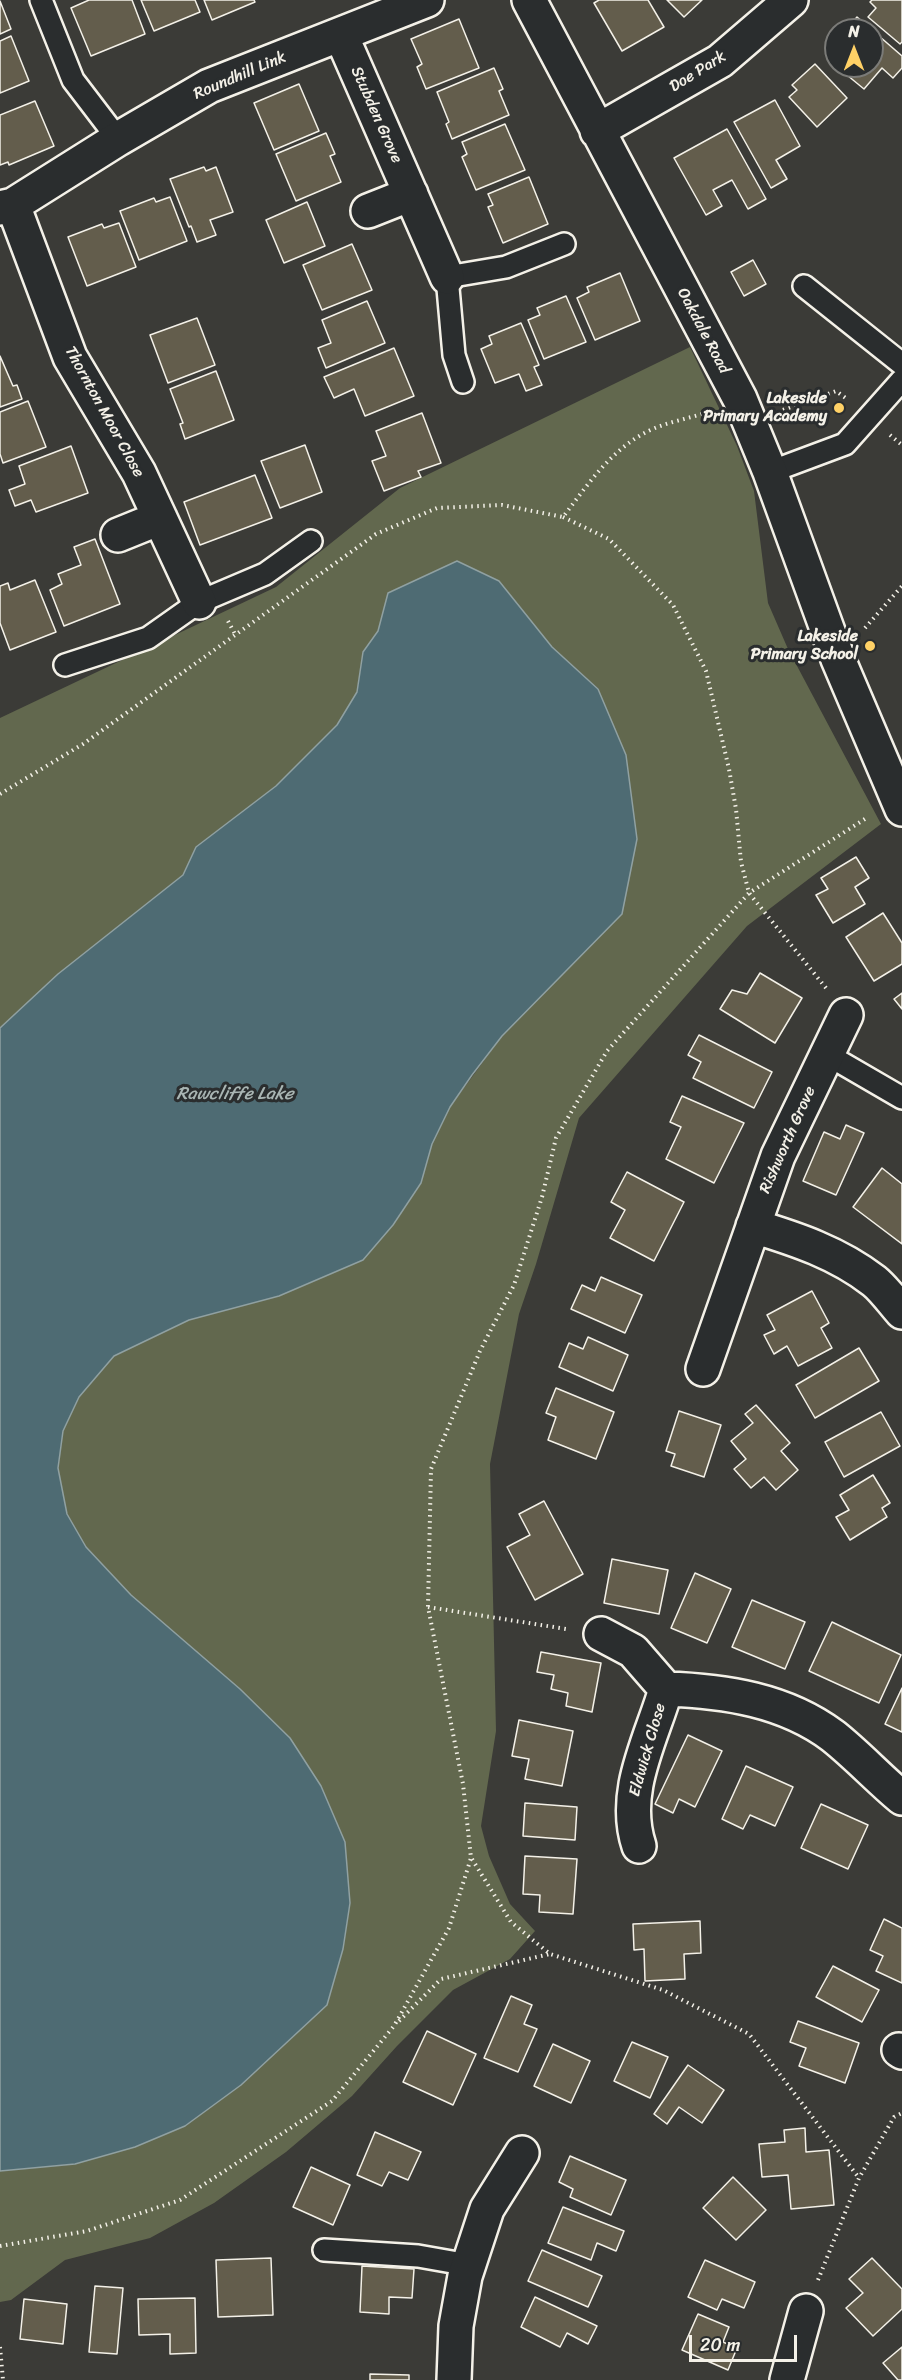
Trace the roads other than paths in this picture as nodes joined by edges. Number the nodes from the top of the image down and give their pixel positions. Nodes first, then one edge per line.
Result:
1 (41, 0) edge
2 (427, 0) edge
3 (529, 0) edge
4 (791, 0) edge
5 (341, 35) junction
6 (597, 131) junction
7 (118, 139) junction
8 (411, 194) junction
9 (7, 206) edge
10 (368, 211) dead end
11 (564, 244) dead end
12 (447, 277) junction
13 (804, 286) dead end
14 (902, 364) edge
15 (902, 380) edge
16 (463, 382) dead end
17 (770, 472) junction
18 (160, 518) junction
19 (118, 535) dead end
20 (311, 541) dead end
21 (199, 602) junction
22 (65, 665) dead end
23 (899, 804) edge
24 (846, 1015) road end
25 (828, 1055) junction
26 (902, 1098) edge
27 (753, 1226) junction
28 (902, 1312) edge
29 (703, 1369) dead end
30 (601, 1634) road end
31 (666, 1689) junction
32 (902, 1798) edge
33 (639, 1846) dead end
34 (522, 2153) dead end
35 (324, 2250) dead end
36 (469, 2265) junction
37 (806, 2311) road end
38 (454, 2380) edge
39 (787, 2380) edge

1 - 7 lane
2 - 5 street, Roundhill Link
3 - 6 street, Oakdale Road
4 - 6 street, Doe Park
5 - 7 street, Roundhill Link
5 - 8 street, Stubden Grove
6 - 17 street, Oakdale Road
7 - 9 street, Roundhill Link
8 - 10 street
8 - 12 street, Stubden Grove
9 - 18 street, Thornton Moor Close
11 - 12 lane
12 - 16 lane
13 - 14 lane
15 - 17 lane
17 - 23 street, Oakdale Road
18 - 19 street
18 - 21 street, Thornton Moor Close
20 - 21 lane
21 - 22 lane
24 - 25 street, Rishworth Grove
25 - 26 lane
25 - 27 street, Rishworth Grove
27 - 28 street
27 - 29 street, Rishworth Grove
30 - 31 street, Eldwick Close
31 - 32 street, Eldwick Close
31 - 33 street, Eldwick Close
34 - 36 street
35 - 36 lane
36 - 38 street
37 - 39 street

